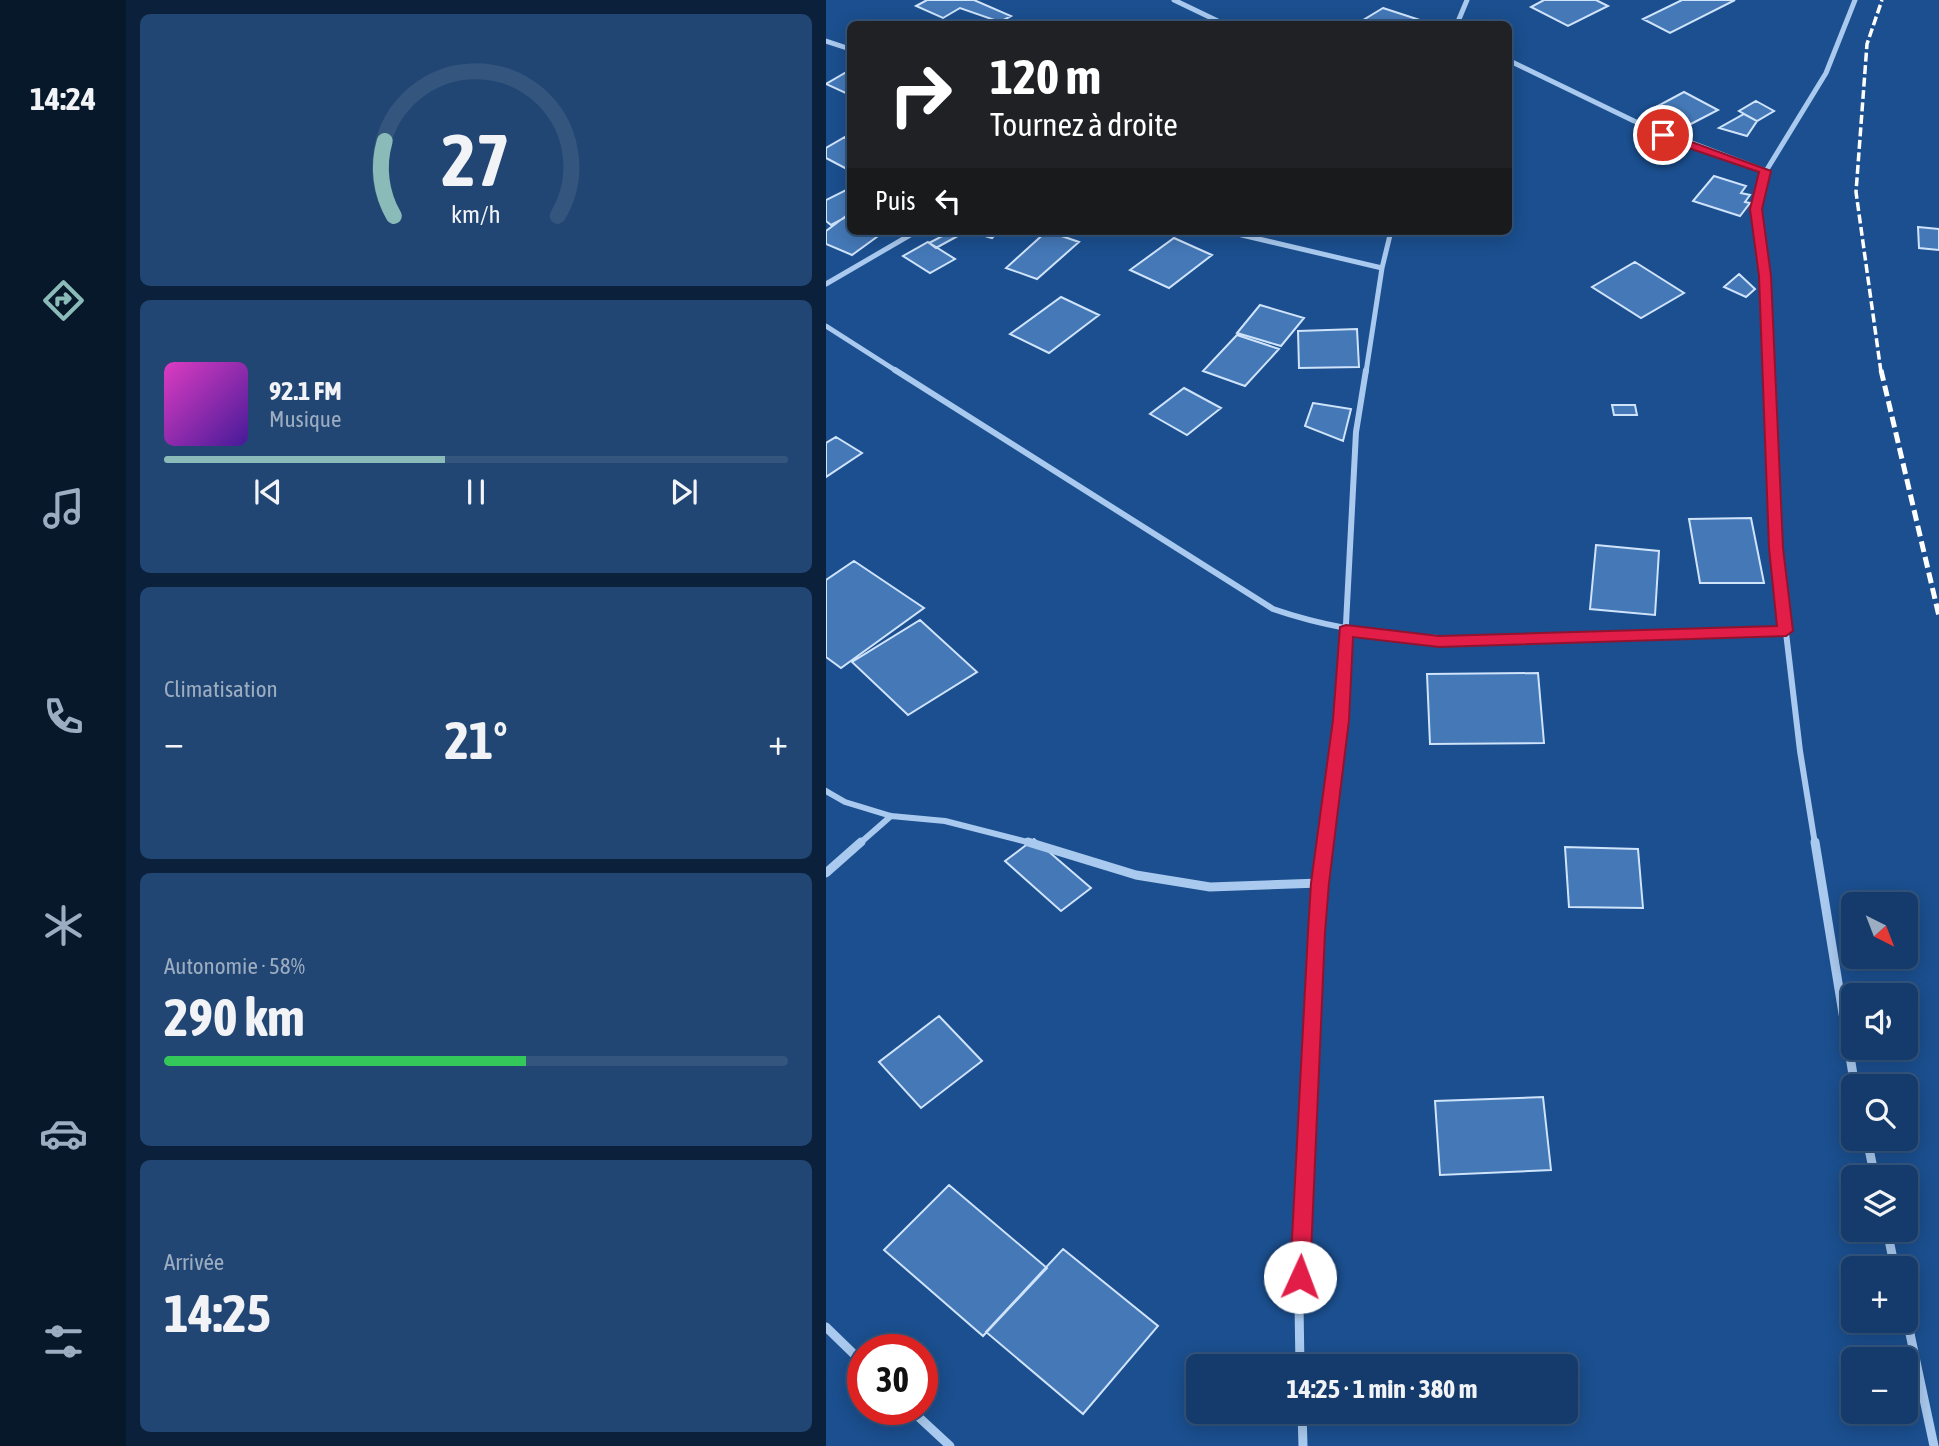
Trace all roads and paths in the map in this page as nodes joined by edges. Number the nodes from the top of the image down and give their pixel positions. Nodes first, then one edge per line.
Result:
1 (1174, 0) edge
2 (1467, 0) edge
3 (1855, 0) edge
4 (1218, 21) edge
5 (1458, 21) edge
6 (826, 41) edge
7 (847, 48) edge
8 (1512, 62) edge
9 (1766, 171) junction
10 (909, 235) edge
11 (1242, 235) edge
12 (1390, 235) edge
13 (1382, 268) junction
14 (826, 284) edge
15 (826, 326) edge
16 (1346, 631) junction
17 (1786, 631) junction
18 (826, 791) edge
19 (891, 816) junction
20 (826, 873) edge
21 (1320, 883) junction
22 (1853, 1074) edge
23 (826, 1327) edge
24 (1910, 1333) edge
25 (847, 1347) edge
26 (1300, 1354) edge
27 (1302, 1424) edge
28 (928, 1425) edge
29 (950, 1446) edge
30 (1303, 1446) edge
31 (1934, 1446) edge

1 - 4 street
2 - 5 street
3 - 9 street
6 - 7 street
8 - 9 street
9 - 17 street
10 - 14 street
11 - 13 street
12 - 13 street
13 - 16 street
15 - 16 street
16 - 17 street
16 - 21 street
17 - 22 street
18 - 19 street
19 - 20 street
19 - 21 street
21 - 26 street
23 - 25 street
24 - 31 street
27 - 30 street
28 - 29 street

